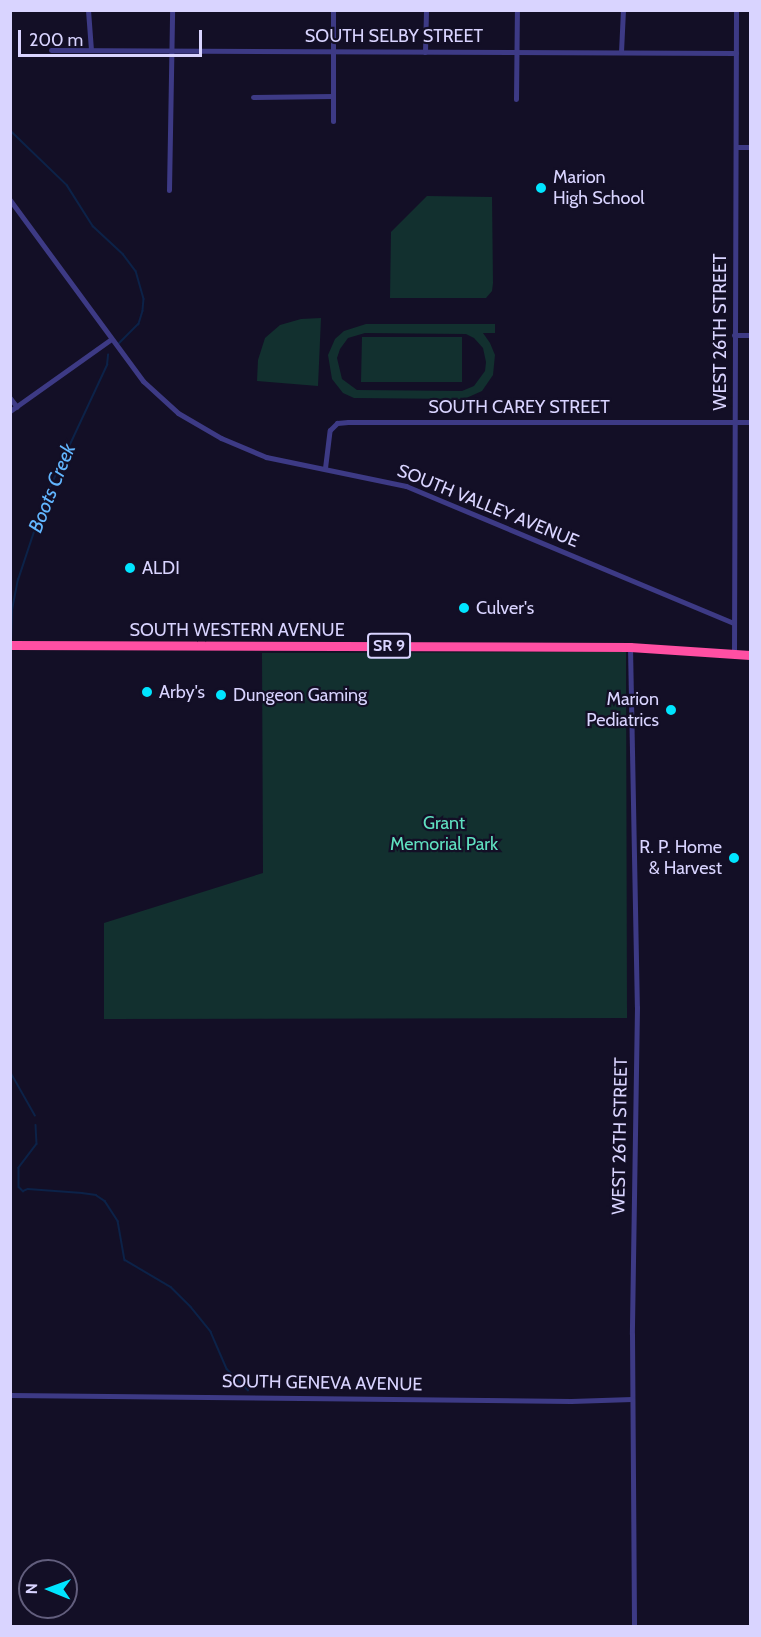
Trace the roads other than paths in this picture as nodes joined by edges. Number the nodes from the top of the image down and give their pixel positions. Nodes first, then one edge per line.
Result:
1 (88, 10) edge
2 (172, 10) edge
3 (333, 10) edge
4 (426, 10) edge
5 (517, 10) edge
6 (623, 10) edge
7 (736, 10) edge
8 (51, 50) dead end
9 (91, 50) junction
10 (172, 51) junction
11 (333, 51) junction
12 (425, 52) junction
13 (517, 52) junction
14 (621, 52) junction
15 (736, 53) junction
16 (333, 96) junction
17 (253, 97) dead end
18 (516, 99) dead end
19 (333, 121) dead end
20 (736, 147) junction
21 (750, 147) edge
22 (169, 190) dead end
23 (10, 200) edge
24 (734, 335) junction
25 (750, 335) edge
26 (110, 340) junction
27 (10, 398) edge
28 (16, 406) junction
29 (10, 411) edge
30 (735, 422) junction
31 (750, 422) edge
32 (325, 468) junction
33 (734, 623) junction
34 (10, 645) edge
35 (630, 647) junction
36 (734, 654) junction
37 (750, 655) edge
38 (10, 1395) edge
39 (632, 1399) junction
40 (634, 1626) edge

1 - 9 street
2 - 10 street
3 - 11 street
4 - 12 street
5 - 13 street
6 - 14 street
7 - 15 street, WEST 26TH STREET
8 - 9 street, SOUTH SELBY STREET
9 - 10 street, SOUTH SELBY STREET
10 - 11 street, SOUTH SELBY STREET
10 - 22 street
11 - 12 street, SOUTH SELBY STREET
11 - 16 street
12 - 13 street, SOUTH SELBY STREET
13 - 14 street, SOUTH SELBY STREET
13 - 18 street
14 - 15 street, SOUTH SELBY STREET
15 - 20 street, WEST 26TH STREET
16 - 17 street
16 - 19 street
20 - 21 street
20 - 24 street, WEST 26TH STREET
23 - 26 street, SOUTH VALLEY AVENUE
24 - 25 street
24 - 30 street, WEST 26TH STREET
26 - 28 street
26 - 32 street, SOUTH VALLEY AVENUE
27 - 28 street
28 - 29 street
30 - 31 street, SOUTH CAREY STREET
30 - 32 street, SOUTH CAREY STREET
30 - 33 street, WEST 26TH STREET
32 - 33 street, SOUTH VALLEY AVENUE
33 - 36 street, WEST 26TH STREET
34 - 35 highway, SOUTH WESTERN AVENUE / SR 9
35 - 36 highway, SOUTH WESTERN AVENUE / SR 9
35 - 39 street, WEST 26TH STREET
36 - 37 highway, SOUTH WESTERN AVENUE / SR 9
38 - 39 street, SOUTH GENEVA AVENUE
39 - 40 street, WEST 26TH STREET

